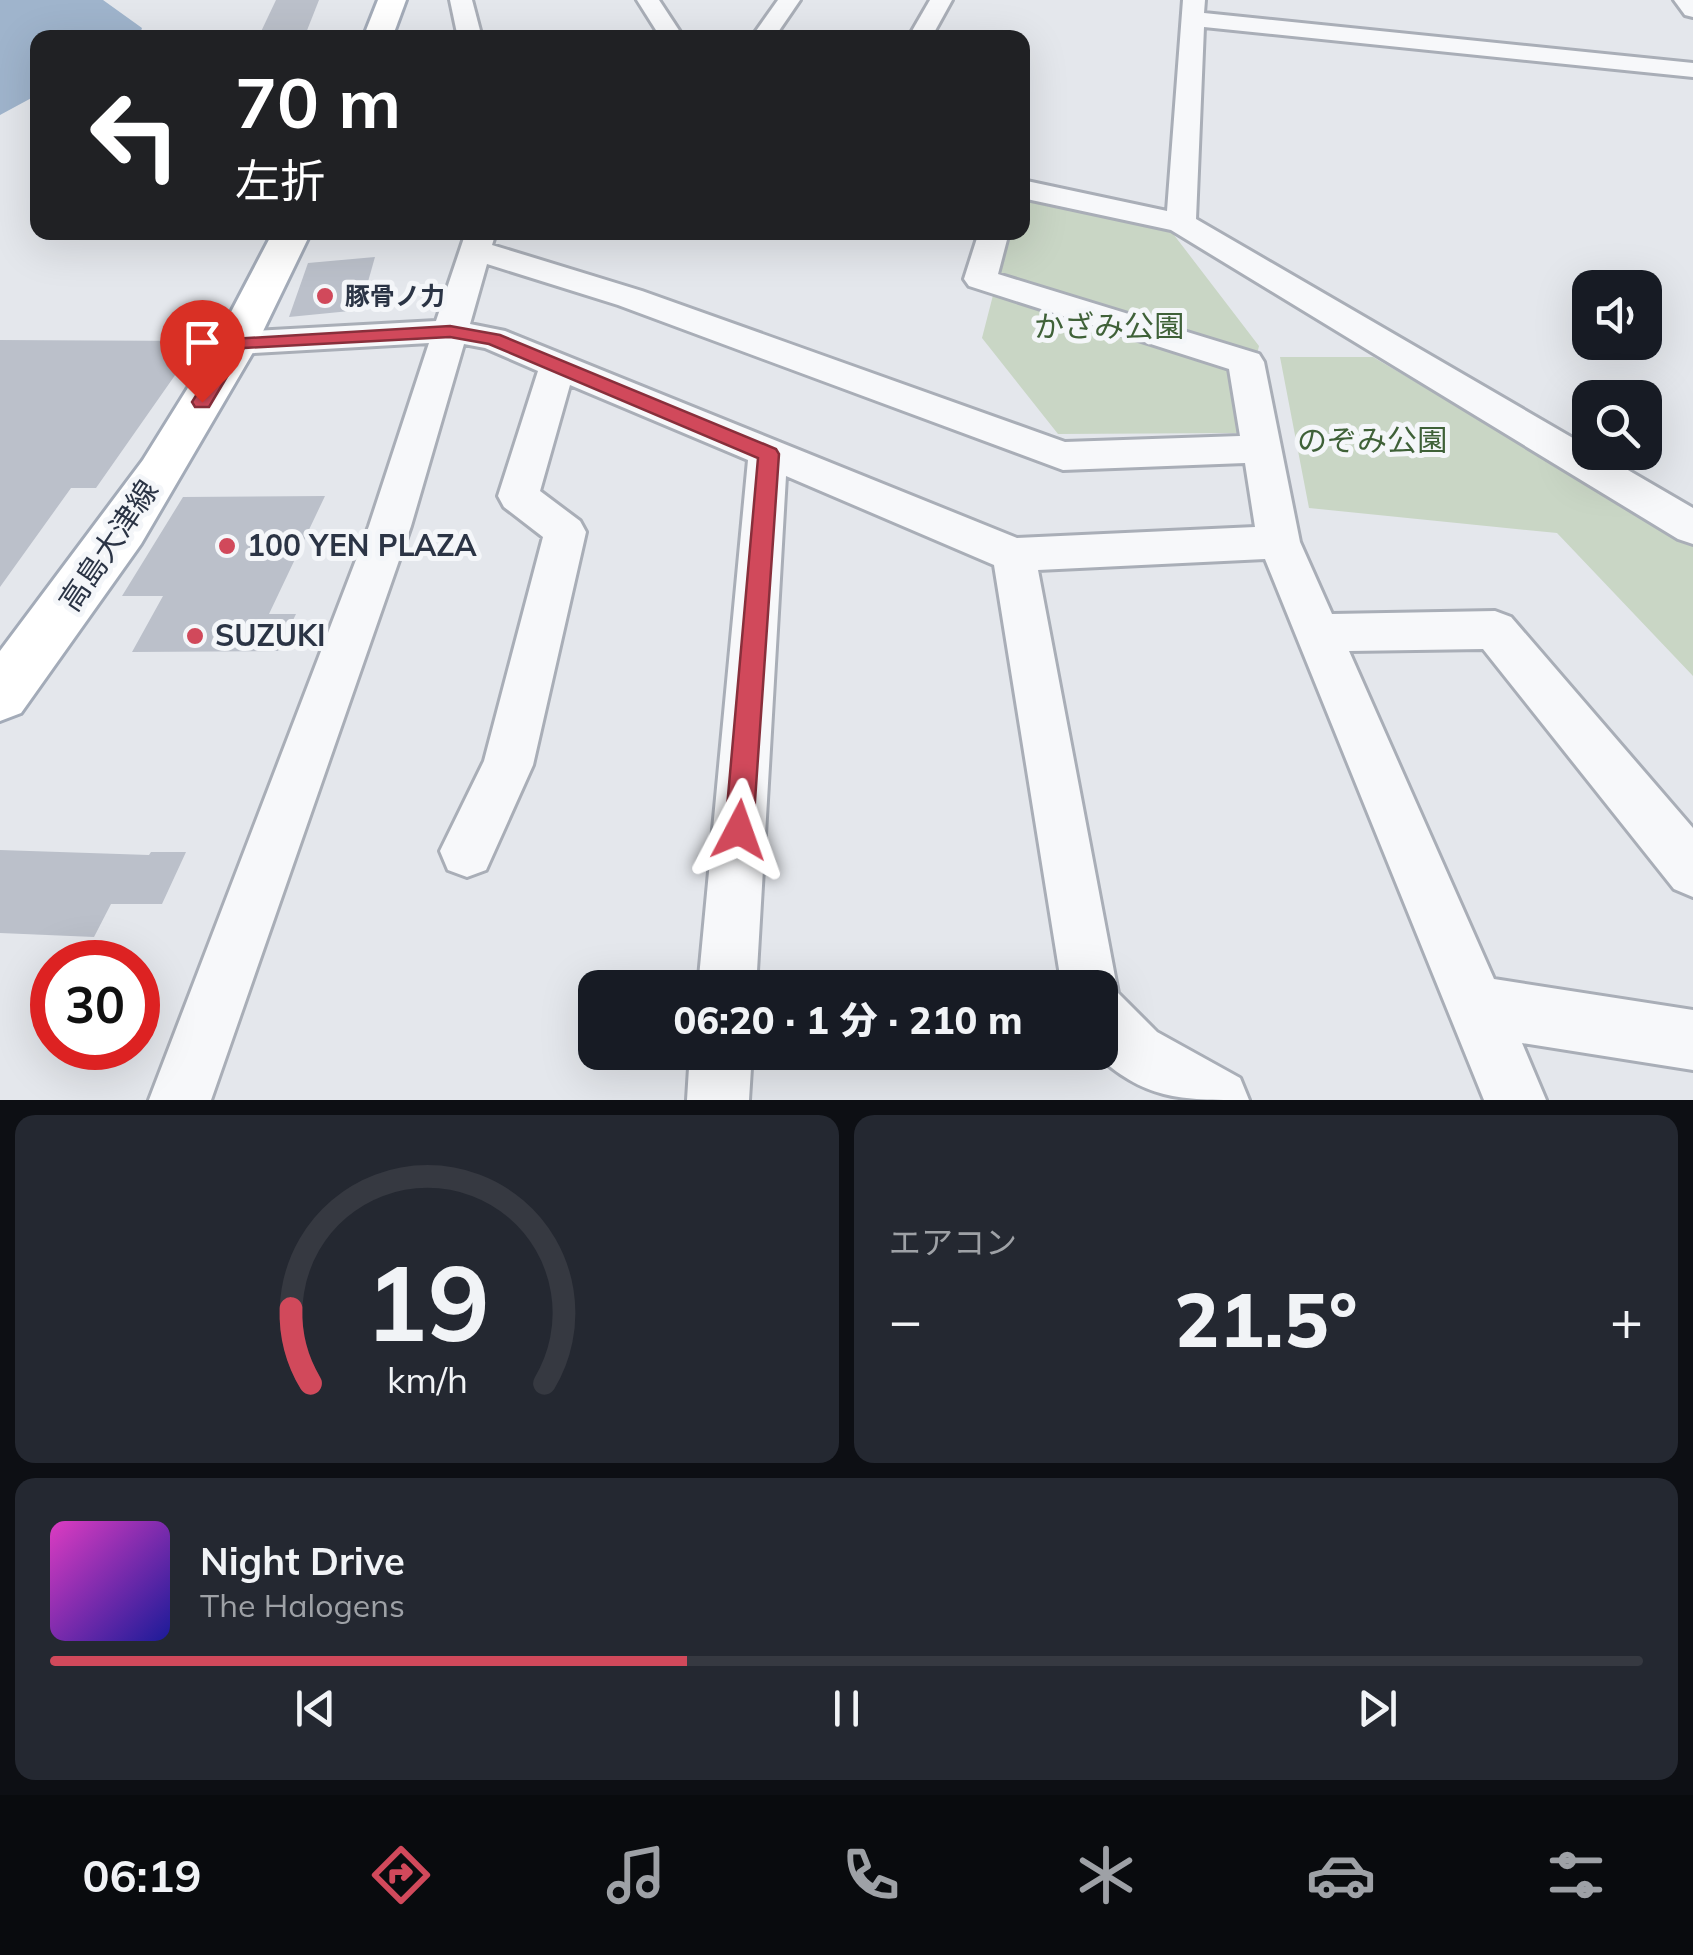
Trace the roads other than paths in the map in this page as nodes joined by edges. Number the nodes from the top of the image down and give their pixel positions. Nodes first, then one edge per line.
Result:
1 (392, 0) edge
2 (462, 0) edge
3 (648, 0) edge
4 (789, 0) edge
5 (941, 0) edge
6 (1685, 0) edge
7 (1195, 10) edge
8 (1693, 10) edge
9 (380, 30) edge
10 (468, 30) edge
11 (668, 30) edge
12 (768, 30) edge
13 (924, 30) edge
14 (1693, 70) edge
15 (1030, 190) edge
16 (1181, 223) junction
17 (288, 240) edge
18 (992, 240) edge
19 (478, 241) edge
20 (450, 332) junction
21 (238, 343) junction
22 (557, 368) junction
23 (1262, 449) junction
24 (768, 454) junction
25 (1693, 528) edge
26 (1279, 542) junction
27 (1014, 556) junction
28 (1317, 633) junction
29 (0, 695) edge
30 (468, 852) dead end
31 (1693, 870) edge
32 (727, 970) edge
33 (1088, 970) edge
34 (1475, 1006) junction
35 (1118, 1035) edge
36 (1693, 1040) edge
37 (720, 1070) edge
38 (180, 1100) edge
39 (718, 1100) edge
40 (1218, 1100) edge
41 (1514, 1100) edge

1 - 9 main road
2 - 10 street
3 - 11 street
4 - 12 street
5 - 13 street
6 - 8 street
7 - 14 street
7 - 16 street
15 - 16 street
16 - 25 street
17 - 21 main road, 高島大津線
18 - 23 street
19 - 20 street
19 - 23 street
20 - 21 street
20 - 22 street
20 - 38 street
21 - 29 main road, 高島大津線
22 - 24 street
22 - 30 street
23 - 26 street
24 - 27 street
24 - 32 street
26 - 27 street
26 - 28 street
27 - 33 street
28 - 31 street
28 - 34 street
34 - 36 street
34 - 41 street
35 - 40 street
37 - 39 street

